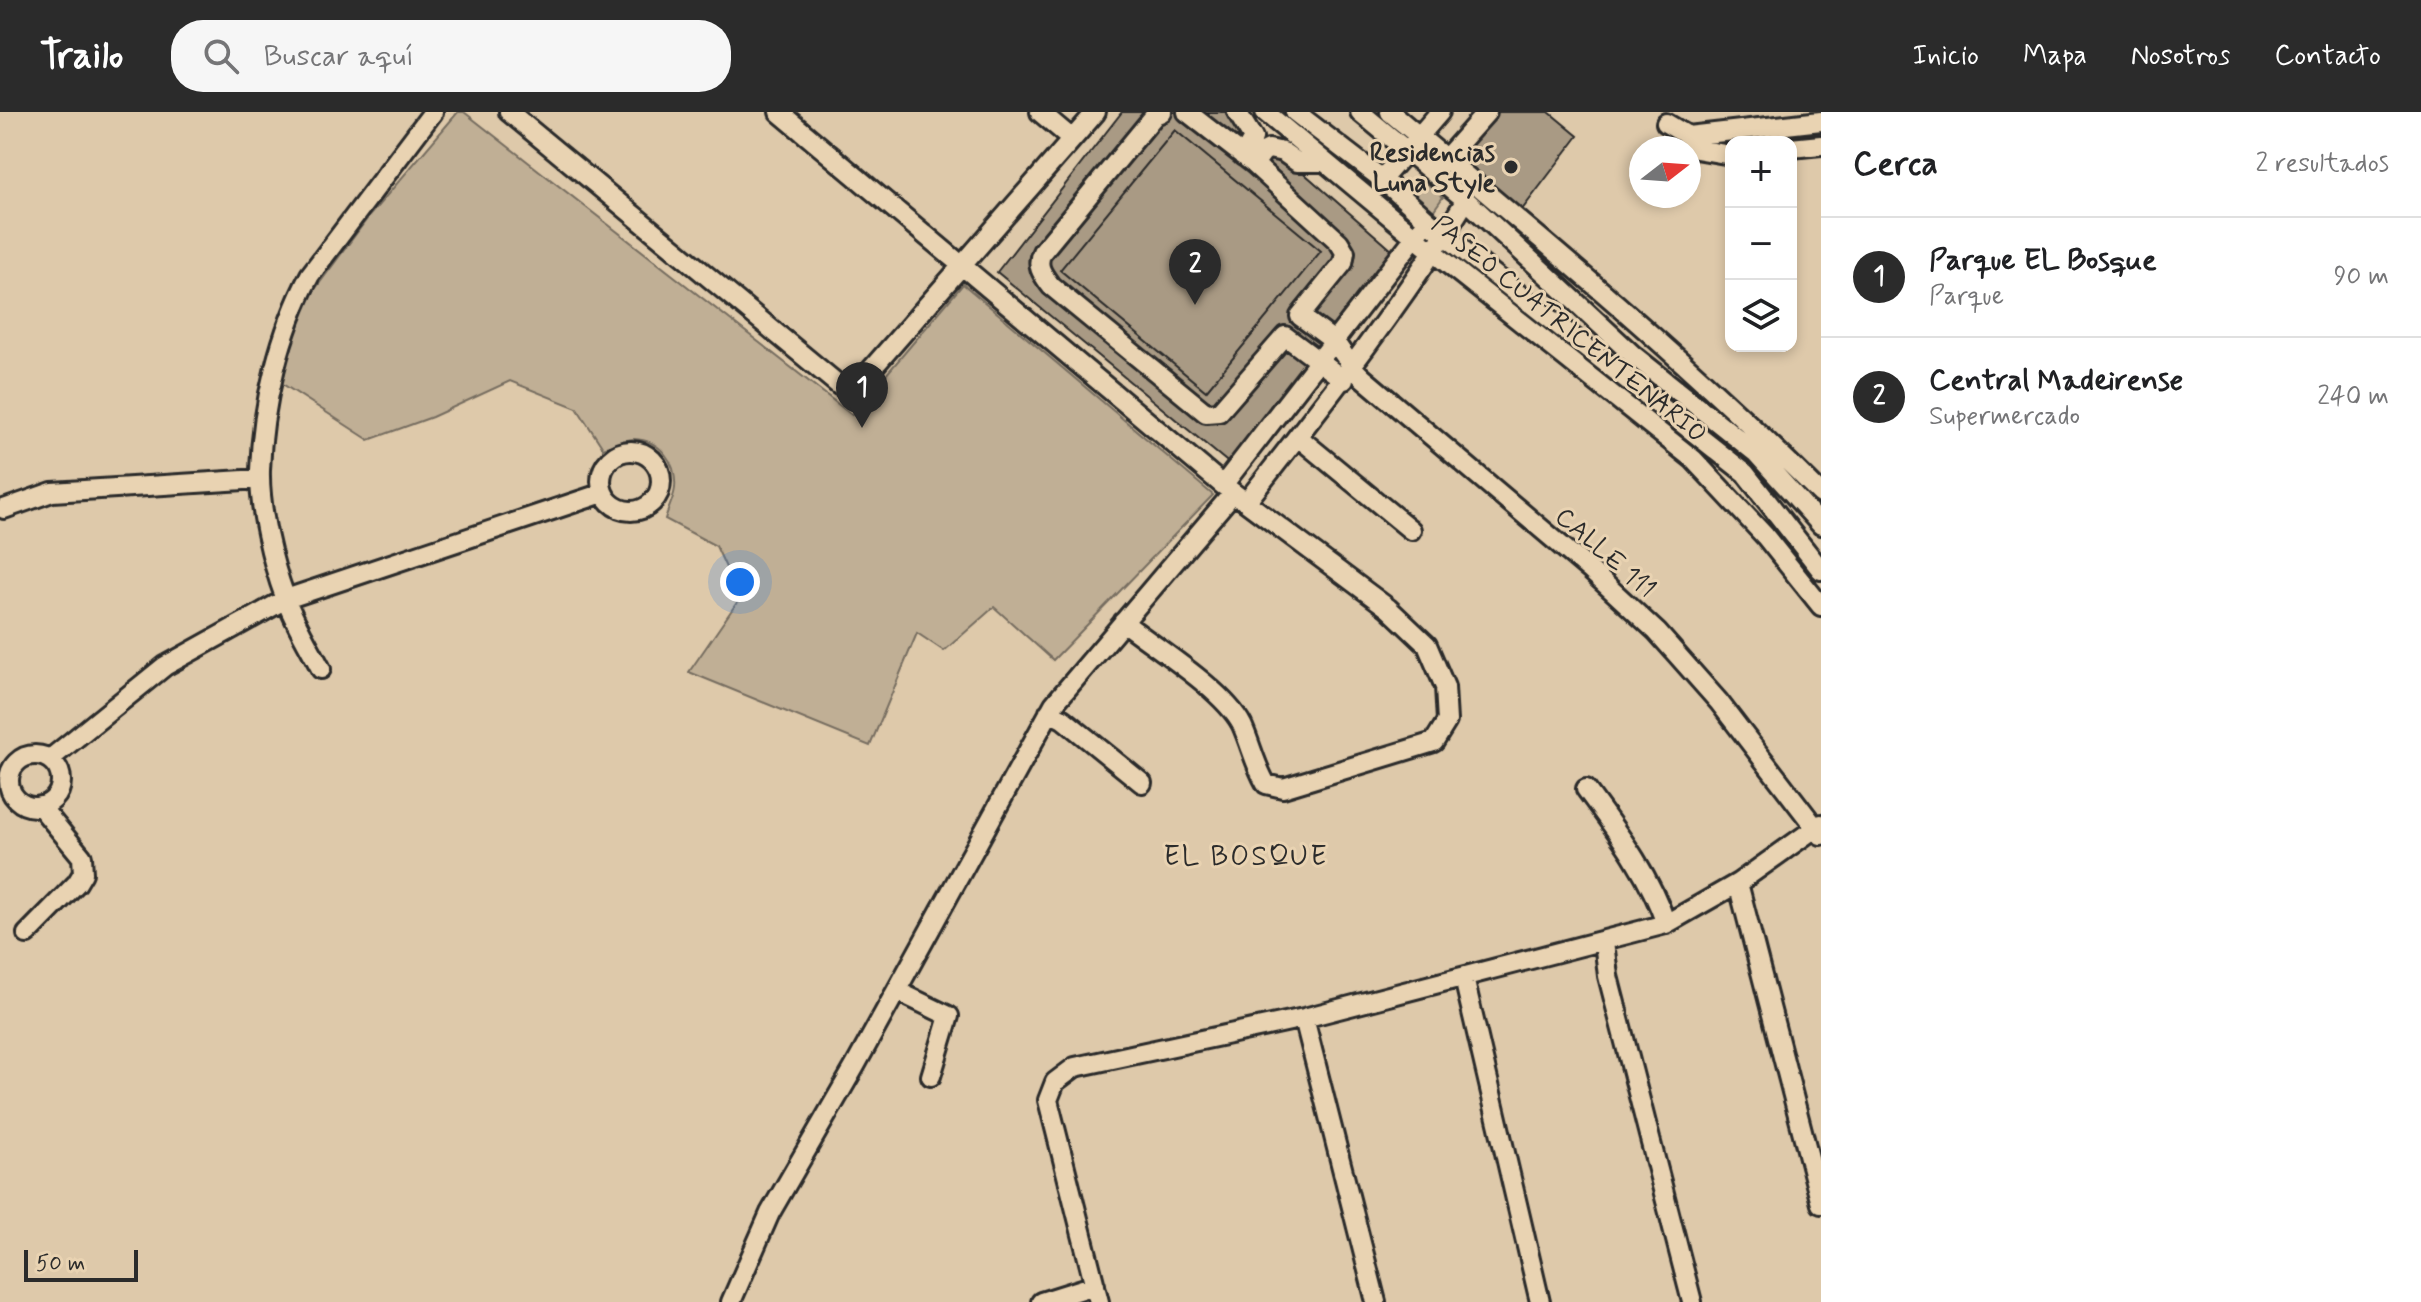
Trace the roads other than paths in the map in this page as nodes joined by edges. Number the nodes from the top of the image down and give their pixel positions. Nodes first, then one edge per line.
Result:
1 (433, 112) edge
2 (509, 112) edge
3 (779, 112) edge
4 (1040, 112) edge
5 (1096, 112) edge
6 (1162, 112) edge
7 (1187, 112) edge
8 (1237, 112) edge
9 (1265, 112) edge
10 (1295, 112) edge
11 (1360, 112) edge
12 (1390, 112) edge
13 (1440, 112) edge
14 (1487, 112) edge
15 (1821, 121) edge
16 (1666, 123) dead end
17 (1419, 136) junction
18 (1688, 136) joint
19 (1072, 139) junction
20 (1821, 145) edge
21 (1797, 147) edge
22 (1701, 150) edge
23 (1406, 151) junction
24 (1725, 154) edge
25 (1446, 158) junction
26 (1248, 160) junction
27 (1325, 162) junction
28 (1433, 173) junction
29 (1382, 179) junction
30 (1466, 200) junction
31 (1428, 220) junction
32 (1444, 235) junction
33 (1416, 238) junction
34 (1433, 252) junction
35 (962, 267) junction
36 (1300, 316) junction
37 (1638, 323) junction
38 (1285, 336) junction
39 (1335, 342) junction
40 (1633, 355) junction
41 (1319, 363) junction
42 (1348, 374) junction
43 (1298, 437) junction
44 (260, 479) junction
45 (603, 493) dead end
46 (1234, 493) junction
47 (1821, 494) edge
48 (4, 509) dead end
49 (1821, 525) edge
50 (1411, 530) dead end
51 (1821, 570) edge
52 (286, 599) junction
53 (1821, 606) edge
54 (1123, 622) junction
55 (321, 669) dead end
56 (1049, 712) junction
57 (50, 759) junction
58 (1142, 783) dead end
59 (1586, 789) dead end
60 (40, 806) junction
61 (1819, 829) edge
62 (1738, 883) junction
63 (1666, 924) junction
64 (27, 934) dead end
65 (1604, 942) junction
66 (1464, 978) junction
67 (897, 991) junction
68 (1304, 1018) junction
69 (931, 1076) dead end
70 (1815, 1156) edge
71 (1821, 1204) edge
72 (1097, 1294) edge
73 (731, 1302) edge
74 (1041, 1302) edge
75 (1376, 1302) edge
76 (1540, 1302) edge
77 (1692, 1302) edge

1 - 44 street
2 - 35 street
3 - 35 street
4 - 19 street
5 - 19 street
6 - 38 street
7 - 26 street
8 - 26 street
9 - 27 street, PASEO CUATRICENTENARIO
10 - 29 street, PASEO CUATRICENTENARIO
11 - 23 street, PASEO CUATRICENTENARIO
12 - 17 street, PASEO CUATRICENTENARIO
13 - 17 street
14 - 25 street
15 - 18 street
16 - 18 street
17 - 23 street
17 - 25 street, PASEO CUATRICENTENARIO
19 - 35 street
20 - 21 street
22 - 24 street
23 - 28 street, PASEO CUATRICENTENARIO
23 - 29 street
25 - 28 street
25 - 37 street, PASEO CUATRICENTENARIO
26 - 27 street
26 - 36 street
27 - 33 street, PASEO CUATRICENTENARIO
28 - 30 street, PASEO CUATRICENTENARIO
29 - 31 street, PASEO CUATRICENTENARIO
30 - 32 street
30 - 40 street, PASEO CUATRICENTENARIO
31 - 32 street, PASEO CUATRICENTENARIO
31 - 33 street
32 - 34 street
32 - 51 street, PASEO CUATRICENTENARIO
33 - 34 street, PASEO CUATRICENTENARIO
33 - 39 street
34 - 42 street
34 - 53 street, PASEO CUATRICENTENARIO
35 - 46 street
36 - 38 street
36 - 39 street, CALLE 111
37 - 40 street
37 - 47 street, PASEO CUATRICENTENARIO
38 - 41 street
39 - 41 street
39 - 42 street, CALLE 111
40 - 49 street, PASEO CUATRICENTENARIO
41 - 42 street
41 - 46 street
42 - 43 street
42 - 61 street, CALLE 111
43 - 46 street
43 - 50 street
44 - 48 street
44 - 52 street
45 - 52 street
46 - 54 street
46 - 54 street
52 - 55 street
52 - 57 street
54 - 56 street
56 - 58 street
56 - 67 street
57 - 60 street
57 - 60 street
59 - 63 street
60 - 64 street
61 - 62 street
62 - 63 street
62 - 70 street
63 - 65 street
65 - 66 street
65 - 77 street
66 - 68 street
66 - 76 street
67 - 69 street
67 - 73 street
68 - 72 street
68 - 75 street
70 - 71 street
72 - 74 street

